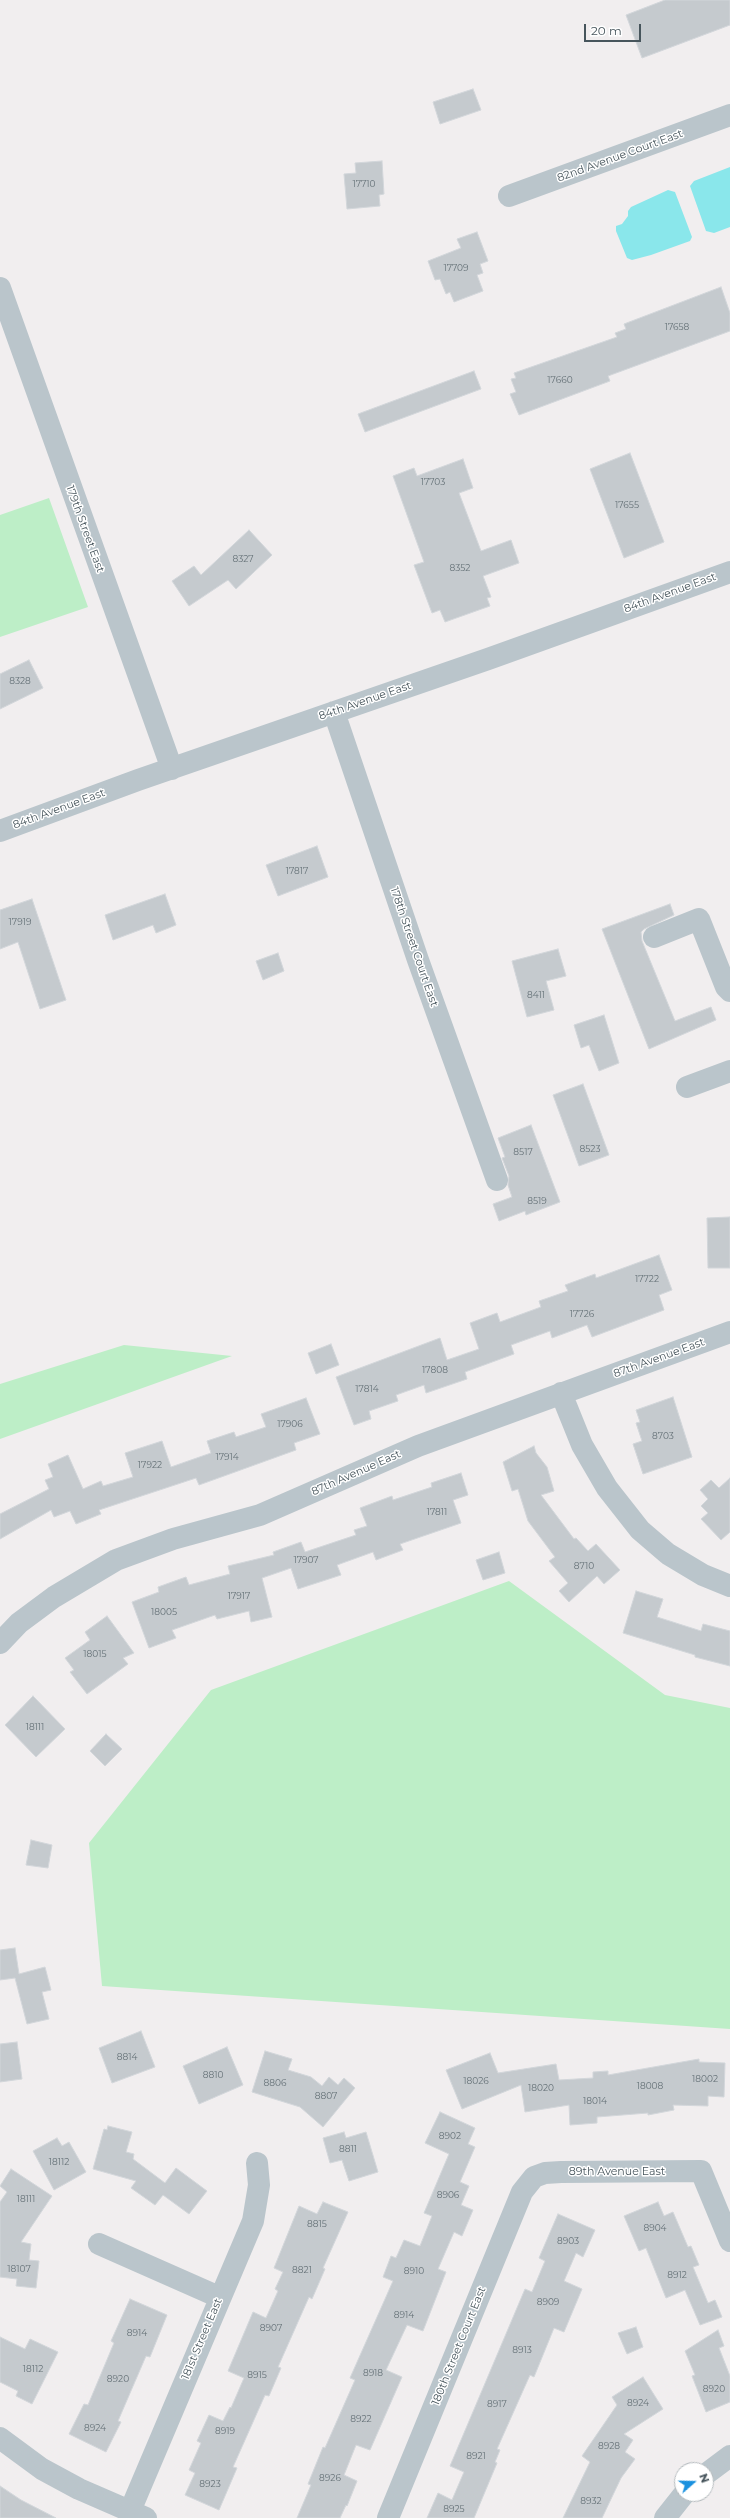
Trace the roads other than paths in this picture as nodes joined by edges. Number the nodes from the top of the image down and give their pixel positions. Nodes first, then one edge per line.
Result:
1 (730, 115) edge
2 (509, 196) dead end
3 (0, 288) edge
4 (730, 572) edge
5 (334, 712) junction
6 (172, 769) junction
7 (0, 831) edge
8 (654, 937) dead end
9 (730, 992) edge
10 (730, 1071) edge
11 (687, 1087) dead end
12 (497, 1180) dead end
13 (730, 1332) edge
14 (561, 1393) junction
15 (730, 1586) edge
16 (0, 1643) edge
17 (257, 2163) dead end
18 (534, 2177) joint
19 (730, 2241) edge
20 (99, 2244) dead end
21 (219, 2297) junction
22 (0, 2438) edge
23 (730, 2456) edge
24 (714, 2468) edge
25 (678, 2502) edge
26 (138, 2515) edge
27 (388, 2518) edge
28 (665, 2518) edge

1 - 2 street, 82nd Avenue Court East
3 - 6 street, 179th Street East
4 - 5 street, 84th Avenue East
5 - 6 street, 84th Avenue East
5 - 12 street, 178th Street Court East
6 - 7 street, 84th Avenue East
8 - 9 street
10 - 11 street
13 - 14 street, 87th Avenue East
14 - 15 street
14 - 16 street, 87th Avenue East
17 - 21 street, 181st Street East
18 - 19 street, 89th Avenue East
18 - 27 street, 180th Street Court East
20 - 21 street
21 - 26 street, 181st Street East
22 - 26 street
23 - 24 street
25 - 28 street

